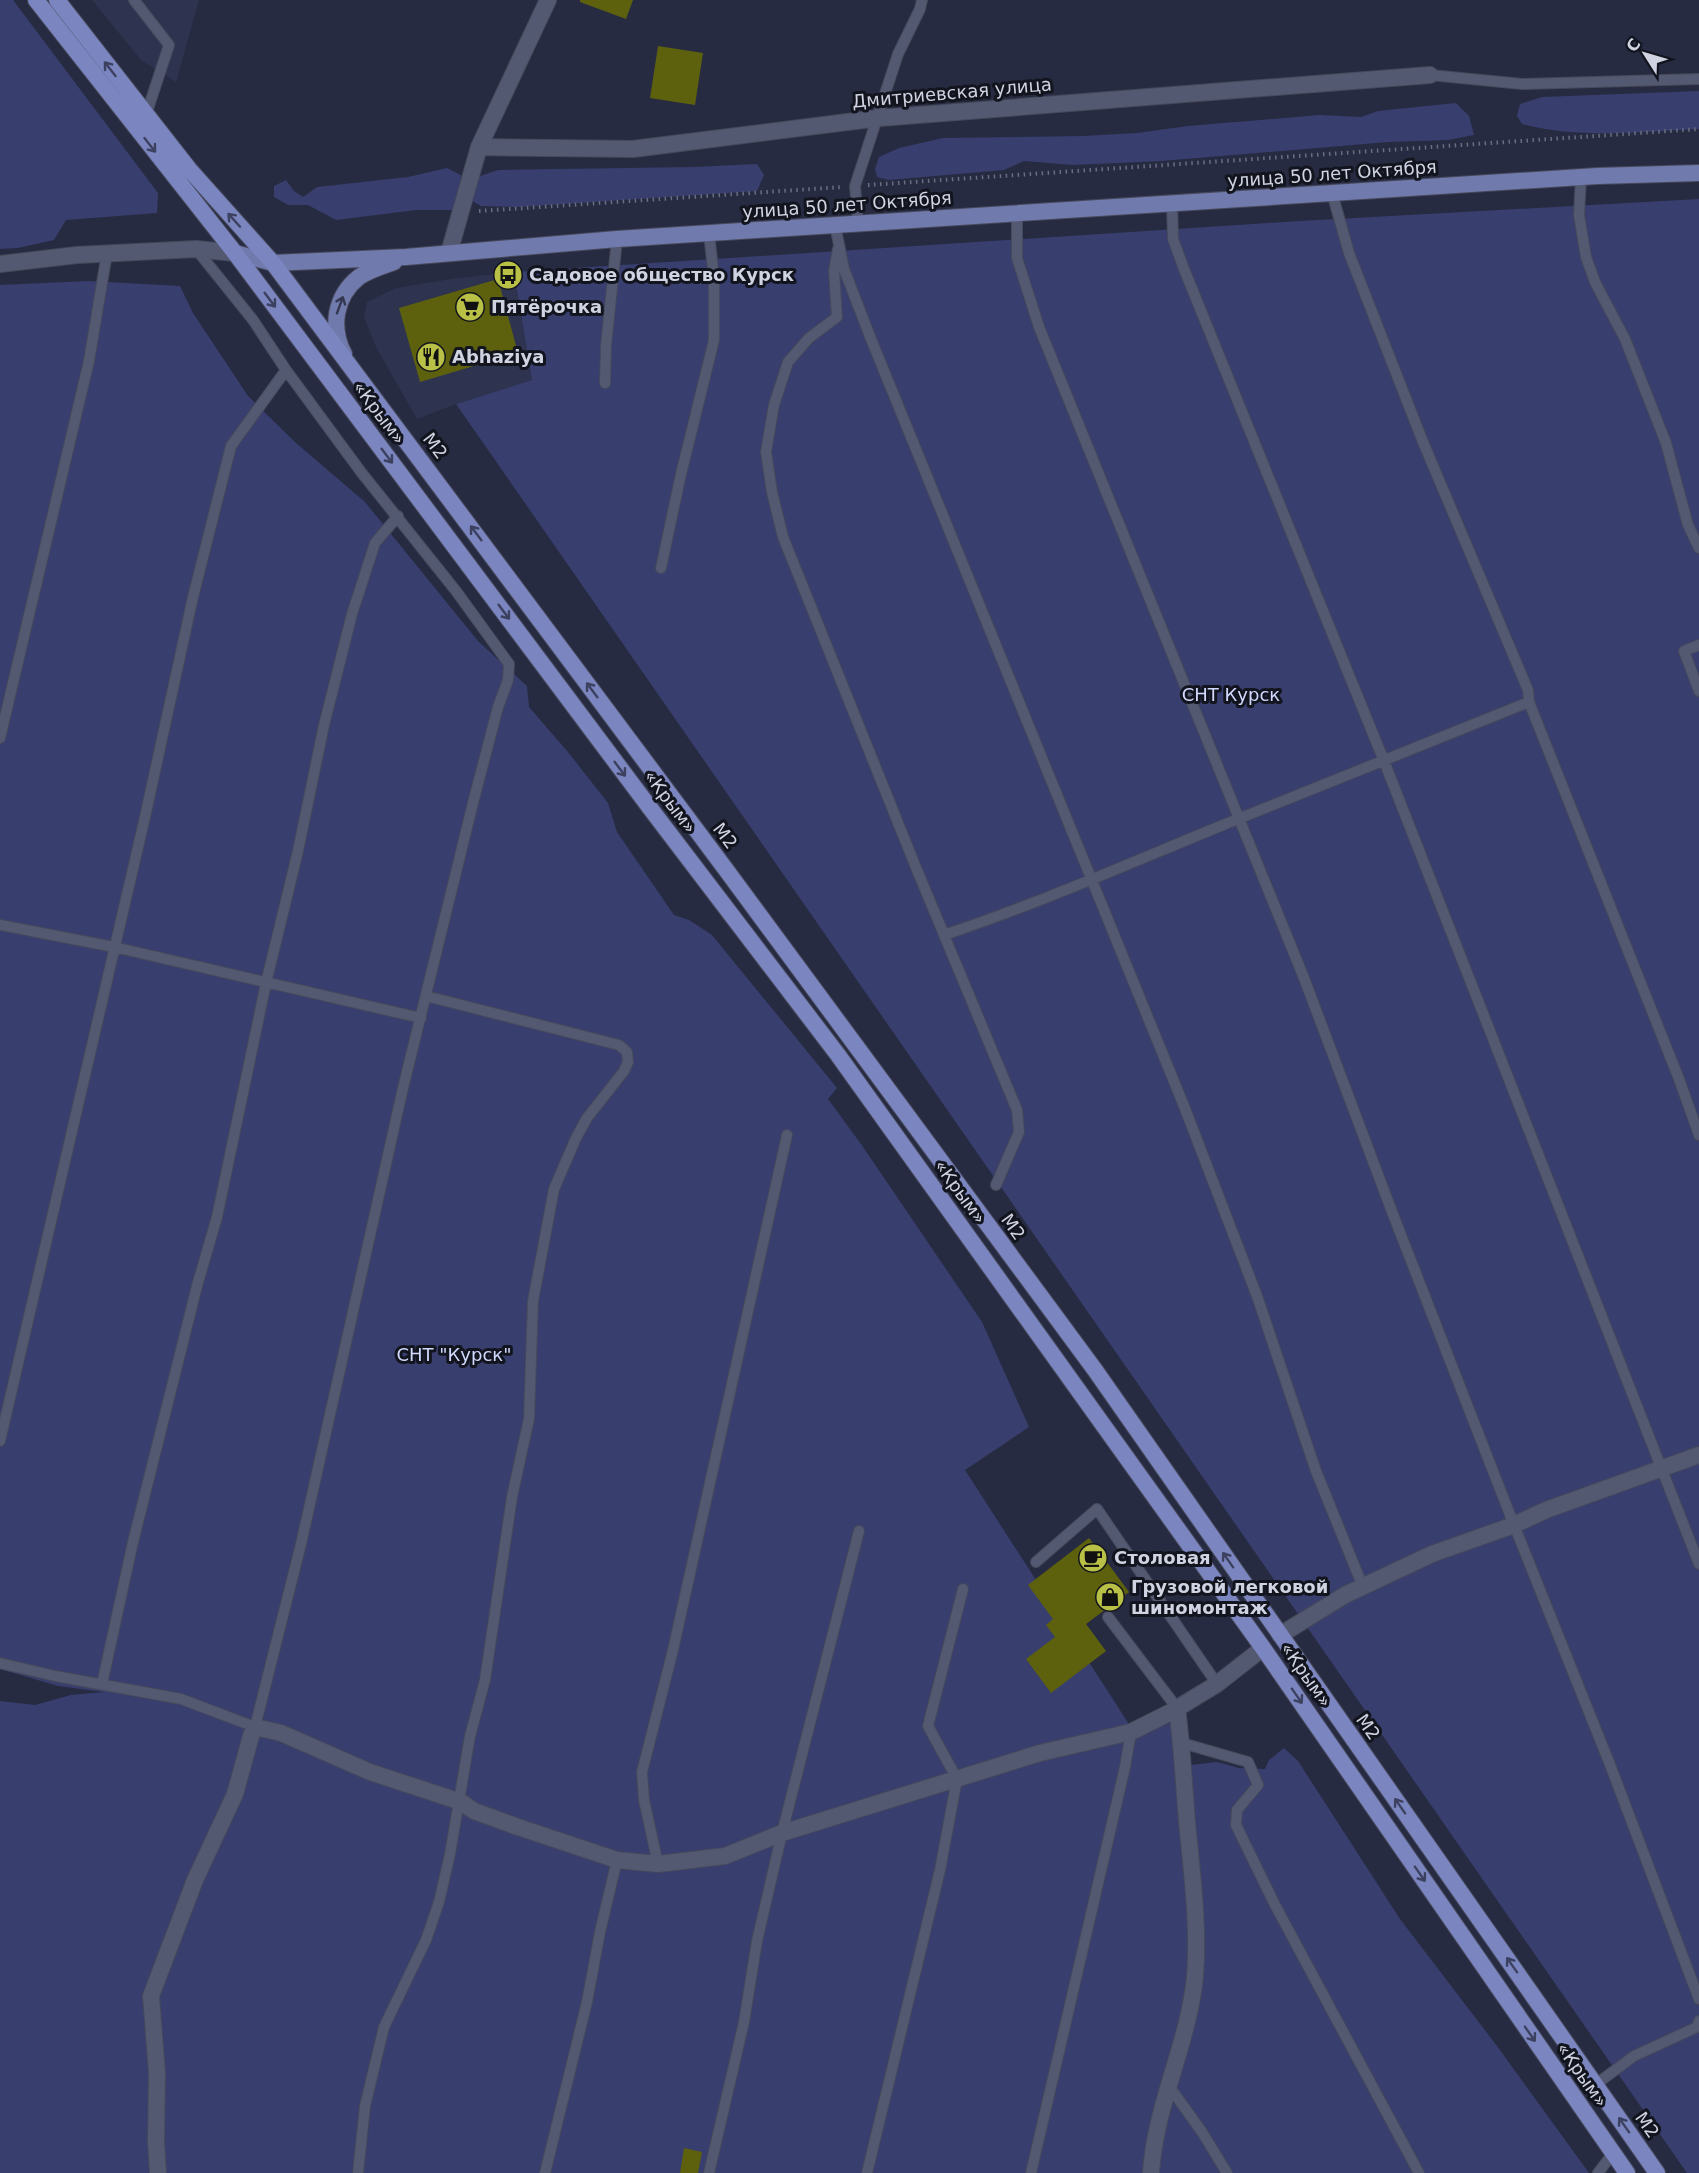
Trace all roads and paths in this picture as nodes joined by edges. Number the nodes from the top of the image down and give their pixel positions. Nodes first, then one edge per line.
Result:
1 (36, 0) edge
2 (57, 0) edge
3 (134, 0) edge
4 (548, 0) edge
5 (922, 0) edge
6 (1430, 75) joint
7 (1699, 79) edge
8 (146, 115) junction
9 (879, 118) junction
10 (1699, 129) edge
11 (479, 147) junction
12 (1699, 173) edge
13 (1581, 177) junction
14 (855, 186) junction
15 (1332, 193) junction
16 (1172, 203) junction
17 (460, 213) junction
18 (1017, 214) junction
19 (858, 223) junction
20 (835, 225) junction
21 (709, 233) junction
22 (617, 239) junction
23 (839, 243) junction
24 (196, 249) junction
25 (107, 253) junction
26 (235, 253) junction
27 (449, 253) junction
28 (406, 257) junction
29 (273, 263) junction
30 (0, 264) edge
31 (347, 360) junction
32 (286, 370) junction
33 (605, 383) dead end
34 (398, 516) junction
35 (1699, 548) edge
36 (661, 568) dead end
37 (1699, 645) edge
38 (1699, 691) edge
39 (1529, 702) junction
40 (0, 738) edge
41 (1384, 761) junction
42 (1239, 819) junction
43 (1093, 880) junction
44 (0, 925) edge
45 (944, 935) junction
46 (114, 947) junction
47 (266, 983) junction
48 (426, 996) junction
49 (421, 1018) junction
50 (787, 1135) dead end
51 (1699, 1135) edge
52 (996, 1185) dead end
53 (0, 1441) edge
54 (1699, 1455) edge
55 (1661, 1468) junction
56 (1514, 1525) junction
57 (859, 1531) dead end
58 (1036, 1562) dead end
59 (1699, 1564) edge
60 (1362, 1587) junction
61 (963, 1589) dead end
62 (1108, 1617) dead end
63 (1280, 1635) junction
64 (1263, 1648) junction
65 (0, 1663) edge
66 (102, 1684) junction
67 (1217, 1684) junction
68 (1177, 1708) junction
69 (255, 1727) junction
70 (1131, 1732) junction
71 (1182, 1743) junction
72 (957, 1779) junction
73 (460, 1802) junction
74 (782, 1833) junction
75 (617, 1860) junction
76 (658, 1864) junction
77 (1699, 1999) edge
78 (1699, 2021) edge
79 (1596, 2085) junction
80 (1170, 2086) junction
81 (1613, 2153) junction
82 (158, 2173) edge
83 (358, 2173) edge
84 (545, 2173) edge
85 (709, 2173) edge
86 (867, 2173) edge
87 (1031, 2173) edge
88 (1151, 2173) edge
89 (1227, 2173) edge
90 (1419, 2173) edge
91 (1598, 2173) edge
92 (1627, 2173) edge
93 (1658, 2173) edge

1 -> 26 highway, «Крым»
8 -> 2 highway, М2
3 - 8 lane
4 - 11 street
5 - 9 lane
6 - 7 lane
6 - 9 street, Дмитриевская улица
29 -> 8 highway, М2
9 - 11 street, Дмитриевская улица
9 - 14 lane
10 - 14 path
11 - 17 street
12 - 13 main road, улица 50 лет Октября
13 - 15 main road, улица 50 лет Октября
13 - 35 lane
14 - 17 path
14 - 19 lane
15 - 16 main road, улица 50 лет Октября
15 - 39 lane
16 - 18 main road, улица 50 лет Октября
16 - 41 lane
17 - 27 street
18 - 19 main road, улица 50 лет Октября
18 - 42 lane
19 - 20 main road, улица 50 лет Октября
20 - 21 main road, улица 50 лет Октября
20 - 23 lane
21 - 22 main road, улица 50 лет Октября
21 - 36 lane
22 - 27 main road, улица 50 лет Октября
22 - 33 lane
23 - 43 lane
23 - 45 lane
24 - 25 street, улица 50 лет Октября
24 - 26 street, улица 50 лет Октября
24 - 32 lane
25 - 30 street, улица 50 лет Октября
25 - 40 lane
26 - 29 main road, улица 50 лет Октября
26 -> 64 highway, «Крым»
27 - 28 main road, улица 50 лет Октября
28 - 29 main road, улица 50 лет Октября
31 -> 28 main road
29 - 31 highway, М2
63 -> 31 highway, М2
32 - 34 lane
32 - 46 lane
34 - 47 lane
34 - 48 lane
37 - 38 lane
39 - 41 lane
39 - 51 lane
41 - 42 lane
41 - 55 lane
42 - 43 lane
42 - 56 lane
43 - 45 lane
43 - 60 lane
44 - 46 lane
45 - 52 lane
46 - 47 lane
46 - 53 lane
47 - 49 lane
47 - 66 lane
48 - 49 lane
48 - 73 lane
49 - 69 lane
50 - 76 lane
54 - 55 street
55 - 56 street
55 - 59 lane
56 - 60 street
56 - 77 lane
57 - 74 lane
58 - 67 lane
60 - 63 street
61 - 72 lane
62 - 68 lane
79 -> 63 highway, М2
64 - 67 street
64 -> 81 highway, «Крым»
65 - 66 lane
66 - 69 lane
67 - 68 street
68 - 70 street
68 - 71 street
69 - 73 street
69 - 82 street
70 - 72 street
70 - 87 lane
71 - 80 street
71 - 90 lane
72 - 74 street
72 - 86 lane
73 - 75 street
73 - 83 lane
74 - 76 street
74 - 85 lane
75 - 76 street
75 - 84 lane
78 - 79 lane
93 -> 79 highway, М2
80 - 88 street
80 - 89 lane
81 - 91 lane
81 - 92 highway, «Крым»

